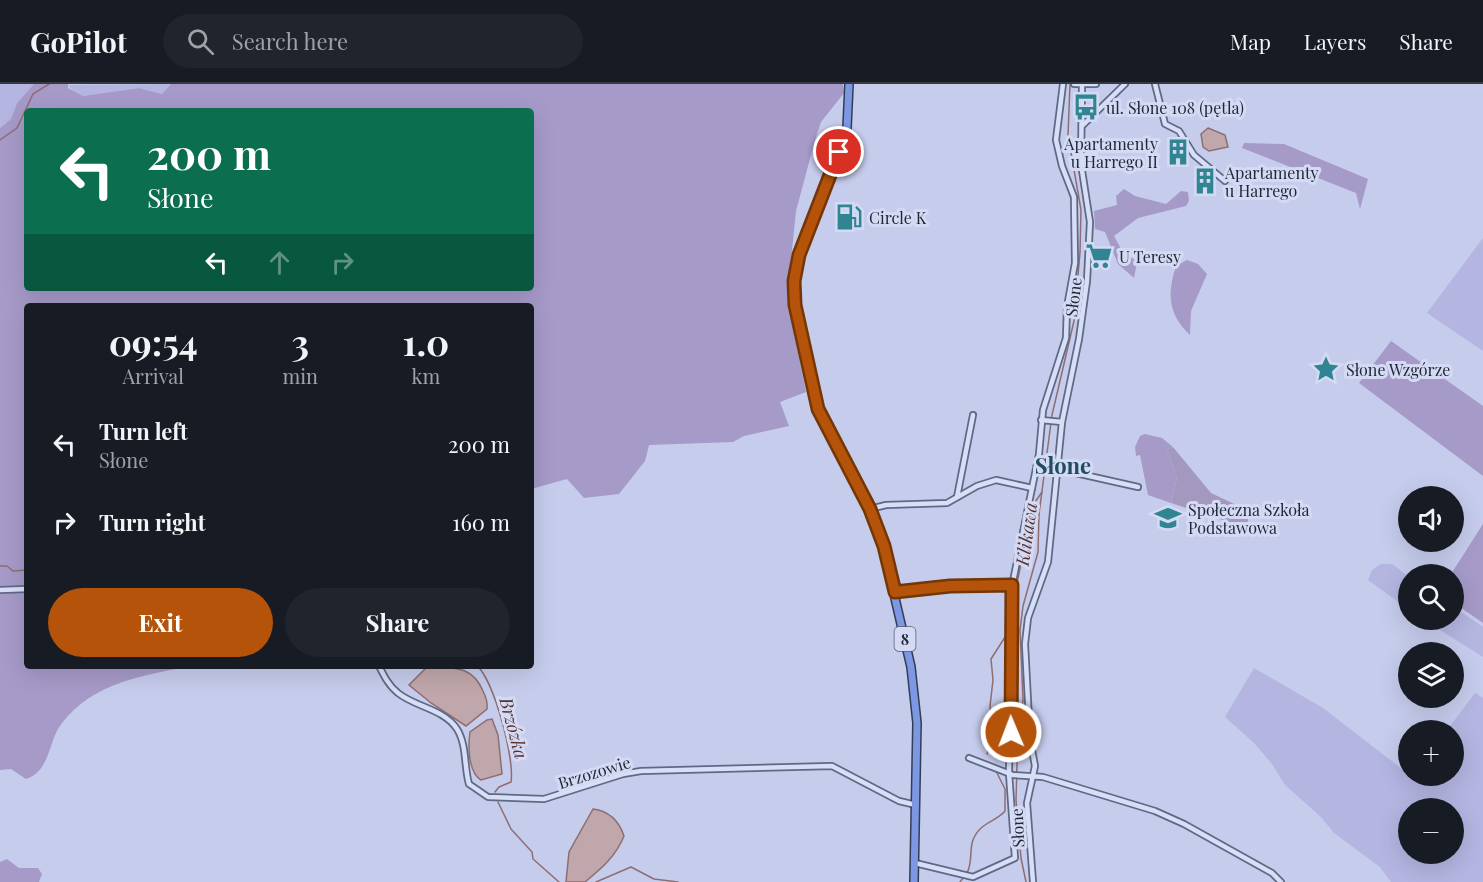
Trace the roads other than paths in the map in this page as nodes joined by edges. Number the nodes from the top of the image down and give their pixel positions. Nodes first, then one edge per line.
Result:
1 (849, 84) edge
2 (1063, 84) edge
3 (1096, 84) edge
4 (1125, 84) edge
5 (1155, 84) edge
6 (1077, 85) edge
7 (1082, 126) junction
8 (1225, 181) dead end
9 (973, 415) dead end
10 (1044, 420) junction
11 (1062, 422) junction
12 (1058, 469) junction
13 (1138, 487) dead end
14 (1032, 488) junction
15 (957, 497) junction
16 (870, 509) junction
17 (1012, 585) junction
18 (24, 589) edge
19 (0, 590) edge
20 (895, 592) junction
21 (381, 669) edge
22 (969, 758) dead end
23 (1011, 774) junction
24 (1034, 776) junction
25 (916, 805) junction
26 (915, 863) junction
27 (914, 882) edge
28 (1033, 882) edge
29 (1281, 882) edge

1 - 16 highway, 8
2 - 10 street
3 - 6 street, Słone
4 - 7 street
5 - 8 street
6 - 7 street, Słone
7 - 11 street, Słone
9 - 15 street
10 - 11 street
10 - 14 street
11 - 12 street, Słone
12 - 13 street
12 - 24 street, Słone
14 - 15 street
14 - 17 street
15 - 16 street
16 - 20 highway, 8
17 - 20 street
17 - 23 street
18 - 19 street
20 - 25 highway, 8
21 - 25 street, Brzozowie
22 - 23 street
23 - 24 street
23 - 26 street
24 - 28 street, Słone
24 - 29 street
25 - 26 highway, 8
26 - 27 highway, 8

